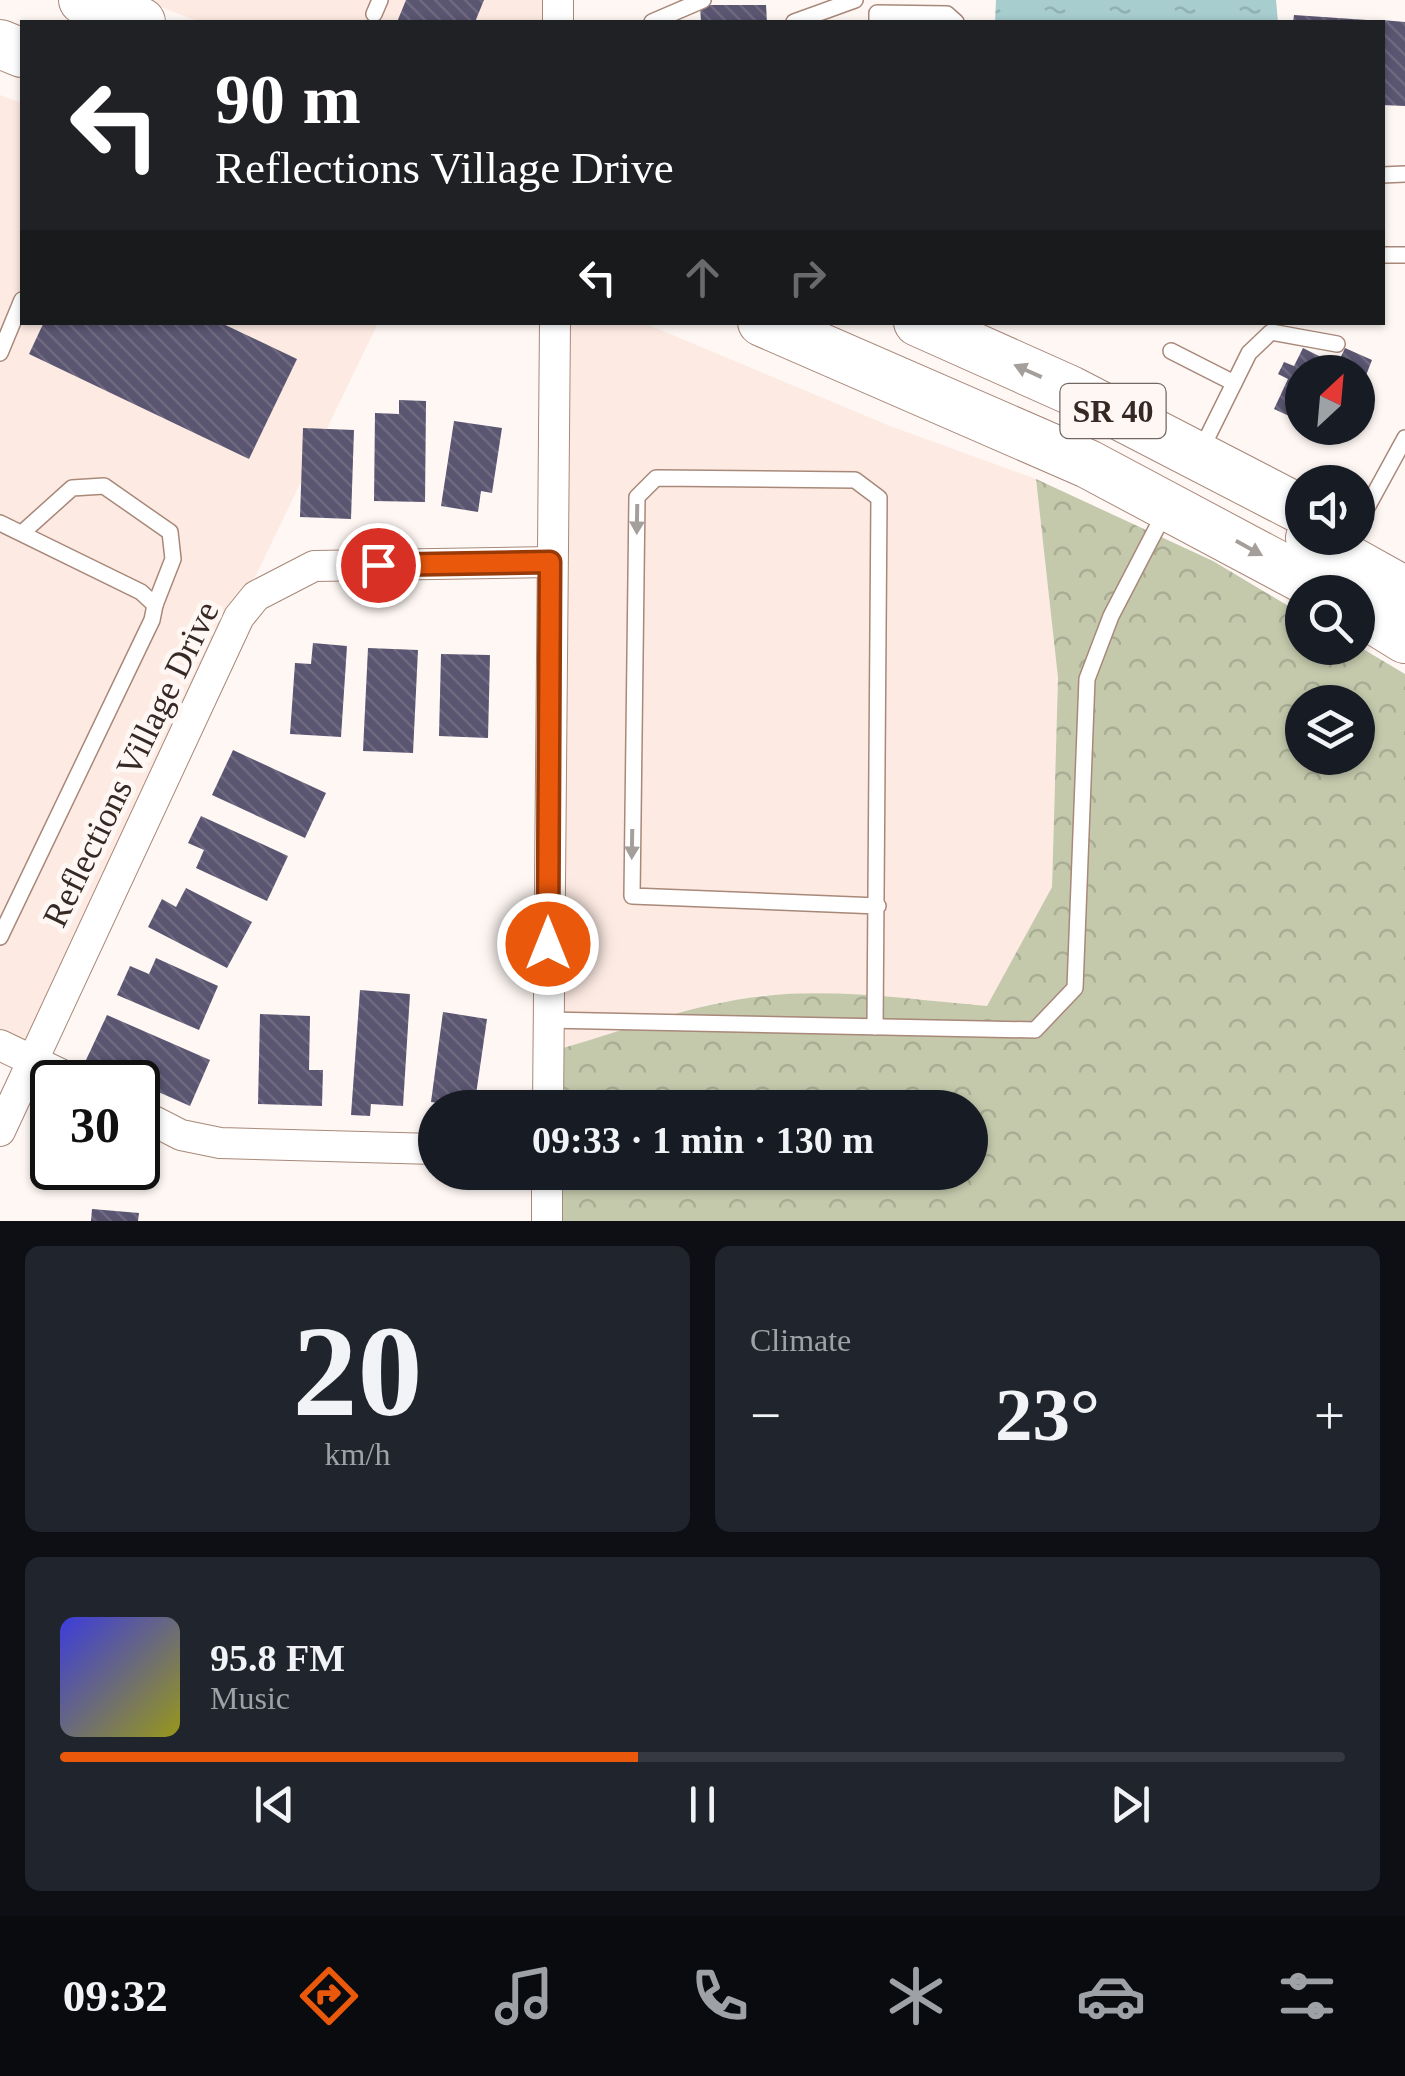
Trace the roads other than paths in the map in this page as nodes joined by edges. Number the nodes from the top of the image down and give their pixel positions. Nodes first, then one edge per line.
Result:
1 (82, 0) edge
2 (703, 0) edge
3 (857, 0) edge
4 (877, 18) edge
5 (145, 19) edge
6 (657, 20) edge
7 (800, 20) edge
8 (954, 20) edge
9 (20, 305) edge
10 (555, 325) edge
11 (770, 325) edge
12 (924, 325) edge
13 (1338, 344) dead end
14 (1171, 350) dead end
15 (0, 352) edge
16 (850, 357) junction
17 (1234, 382) junction
18 (1405, 438) edge
19 (1193, 451) junction
20 (1375, 493) edge
21 (1285, 501) edge
22 (1169, 504) junction
23 (0, 523) edge
24 (1285, 524) edge
25 (22, 534) junction
26 (1375, 553) edge
27 (1340, 555) edge
28 (550, 562) junction
29 (1405, 570) edge
30 (1297, 575) edge
31 (1405, 591) edge
32 (155, 604) junction
33 (1375, 620) edge
34 (1405, 639) edge
35 (878, 906) junction
36 (0, 937) edge
37 (548, 1020) junction
38 (874, 1027) junction
39 (0, 1045) edge
40 (33, 1060) joint
41 (30, 1067) edge
42 (548, 1090) edge
43 (160, 1124) edge
44 (0, 1132) edge
45 (418, 1149) edge
46 (547, 1190) edge
47 (547, 1221) edge

1 - 5 main road
2 - 6 lane
3 - 4 lane
3 - 7 lane
4 - 8 lane
9 - 15 lane
10 - 28 street
11 - 16 main road, SR 40
19 -> 12 main road, SR 40
13 - 17 lane
14 - 17 lane
16 - 19 main road
16 - 22 main road, SR 40
17 - 19 lane
18 - 20 lane
19 - 21 main road, SR 40
22 - 24 main road
22 -> 30 main road, SR 40
22 - 38 lane
23 - 25 lane
25 - 32 lane
25 - 32 lane
26 - 29 main road
27 - 31 main road
28 - 37 street
28 - 40 street, Reflections Village Drive
32 - 36 lane
33 - 34 main road
35 -> 35 lane
35 - 38 lane
37 - 38 lane
37 - 42 street
39 - 40 street
41 - 44 street, Reflections Village Drive
43 - 45 street
46 - 47 street

